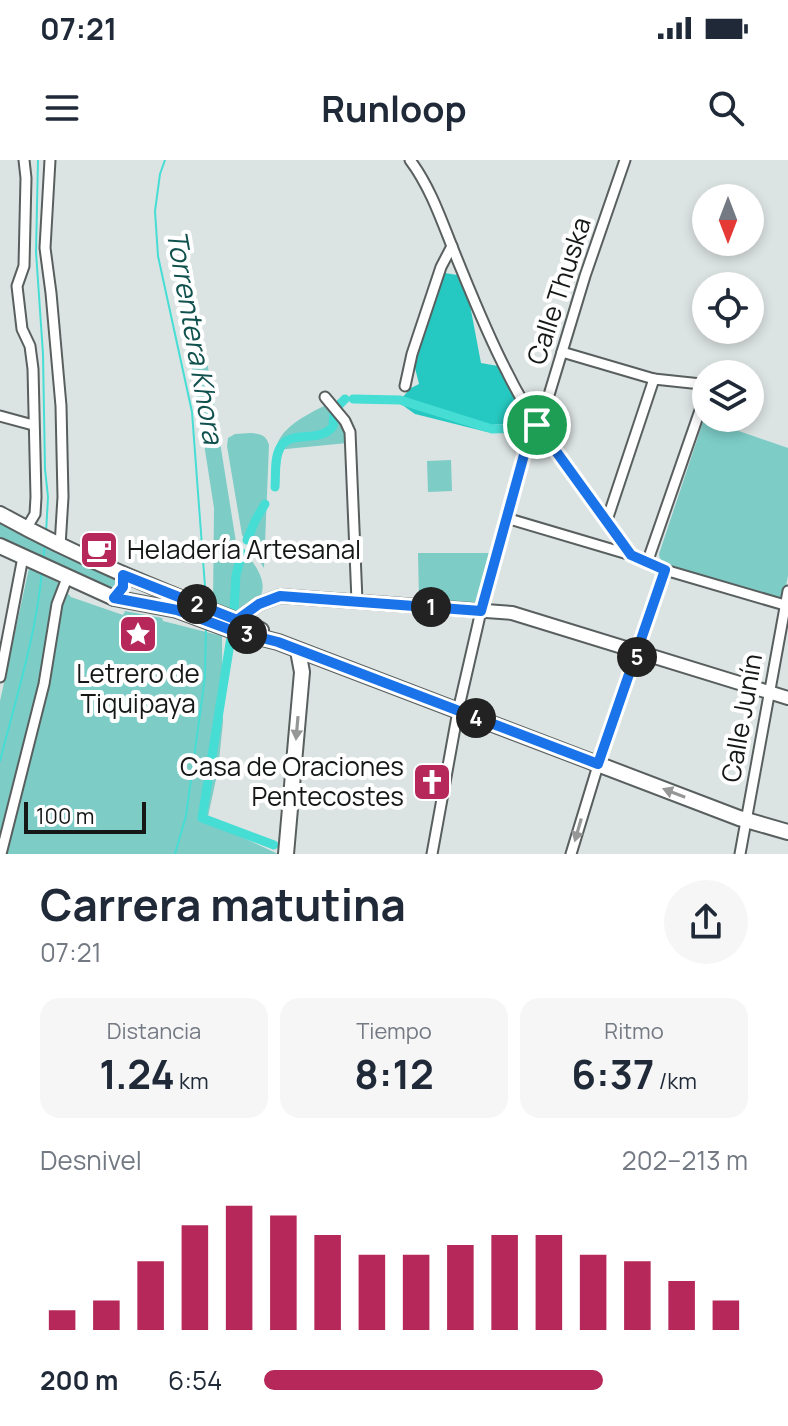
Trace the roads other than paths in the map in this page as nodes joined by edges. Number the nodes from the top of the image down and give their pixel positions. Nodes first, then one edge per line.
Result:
1 (24, 160) edge
2 (50, 160) edge
3 (410, 160) edge
4 (625, 160) edge
5 (452, 246) junction
6 (562, 352) junction
7 (654, 379) junction
8 (405, 386) dead end
9 (325, 397) dead end
10 (0, 416) edge
11 (33, 425) junction
12 (537, 425) junction
13 (0, 514) edge
14 (506, 518) junction
15 (607, 520) junction
16 (30, 531) junction
17 (58, 545) junction
18 (0, 546) edge
19 (631, 555) junction
20 (27, 559) junction
21 (648, 560) junction
22 (665, 570) junction
23 (60, 575) junction
24 (123, 575) junction
25 (788, 591) edge
26 (114, 598) junction
27 (357, 601) junction
28 (786, 605) edge
29 (190, 608) junction
30 (481, 611) junction
31 (217, 620) junction
32 (237, 620) junction
33 (278, 642) junction
34 (298, 651) junction
35 (638, 653) junction
36 (0, 677) edge
37 (769, 693) junction
38 (788, 698) edge
39 (458, 711) junction
40 (598, 764) junction
41 (747, 820) junction
42 (788, 832) edge
43 (1, 854) edge
44 (286, 854) edge
45 (432, 854) edge
46 (571, 854) edge
47 (740, 854) edge

1 - 11 street
2 - 17 street
3 - 5 street
4 - 6 street, Calle Thuska
5 - 8 street
5 - 12 street
6 - 7 street
6 - 12 street, Calle Thuska
7 - 15 street
7 - 21 street
9 - 27 street
10 - 11 street
11 - 16 street
12 - 14 street, Calle Thuska
12 - 15 street
13 - 16 main road
14 - 19 street
14 - 30 street, Calle Thuska
15 - 19 street
16 - 17 main road
17 - 24 main road
18 - 20 main road
19 - 21 street
20 - 23 main road
20 - 36 street
21 - 22 street
22 - 28 street
22 - 35 street
23 - 26 main road
23 - 43 street
24 - 26 main road
24 - 29 main road
25 - 28 street, Calle Junín
26 - 29 main road
27 - 30 main road
27 - 32 main road
28 - 37 street, Calle Junín
29 - 31 main road
30 - 35 main road
30 - 39 street, Calle Thuska
31 - 32 main road
31 - 33 main road
32 - 33 main road
33 - 34 main road
34 - 39 main road
34 -> 44 main road
35 - 37 main road
35 - 40 street
37 - 38 main road
37 - 41 street, Calle Junín
39 - 40 main road
39 - 45 street, Calle Thuska
41 -> 40 main road
40 -> 46 street
41 - 42 main road
41 - 47 street, Calle Junín

